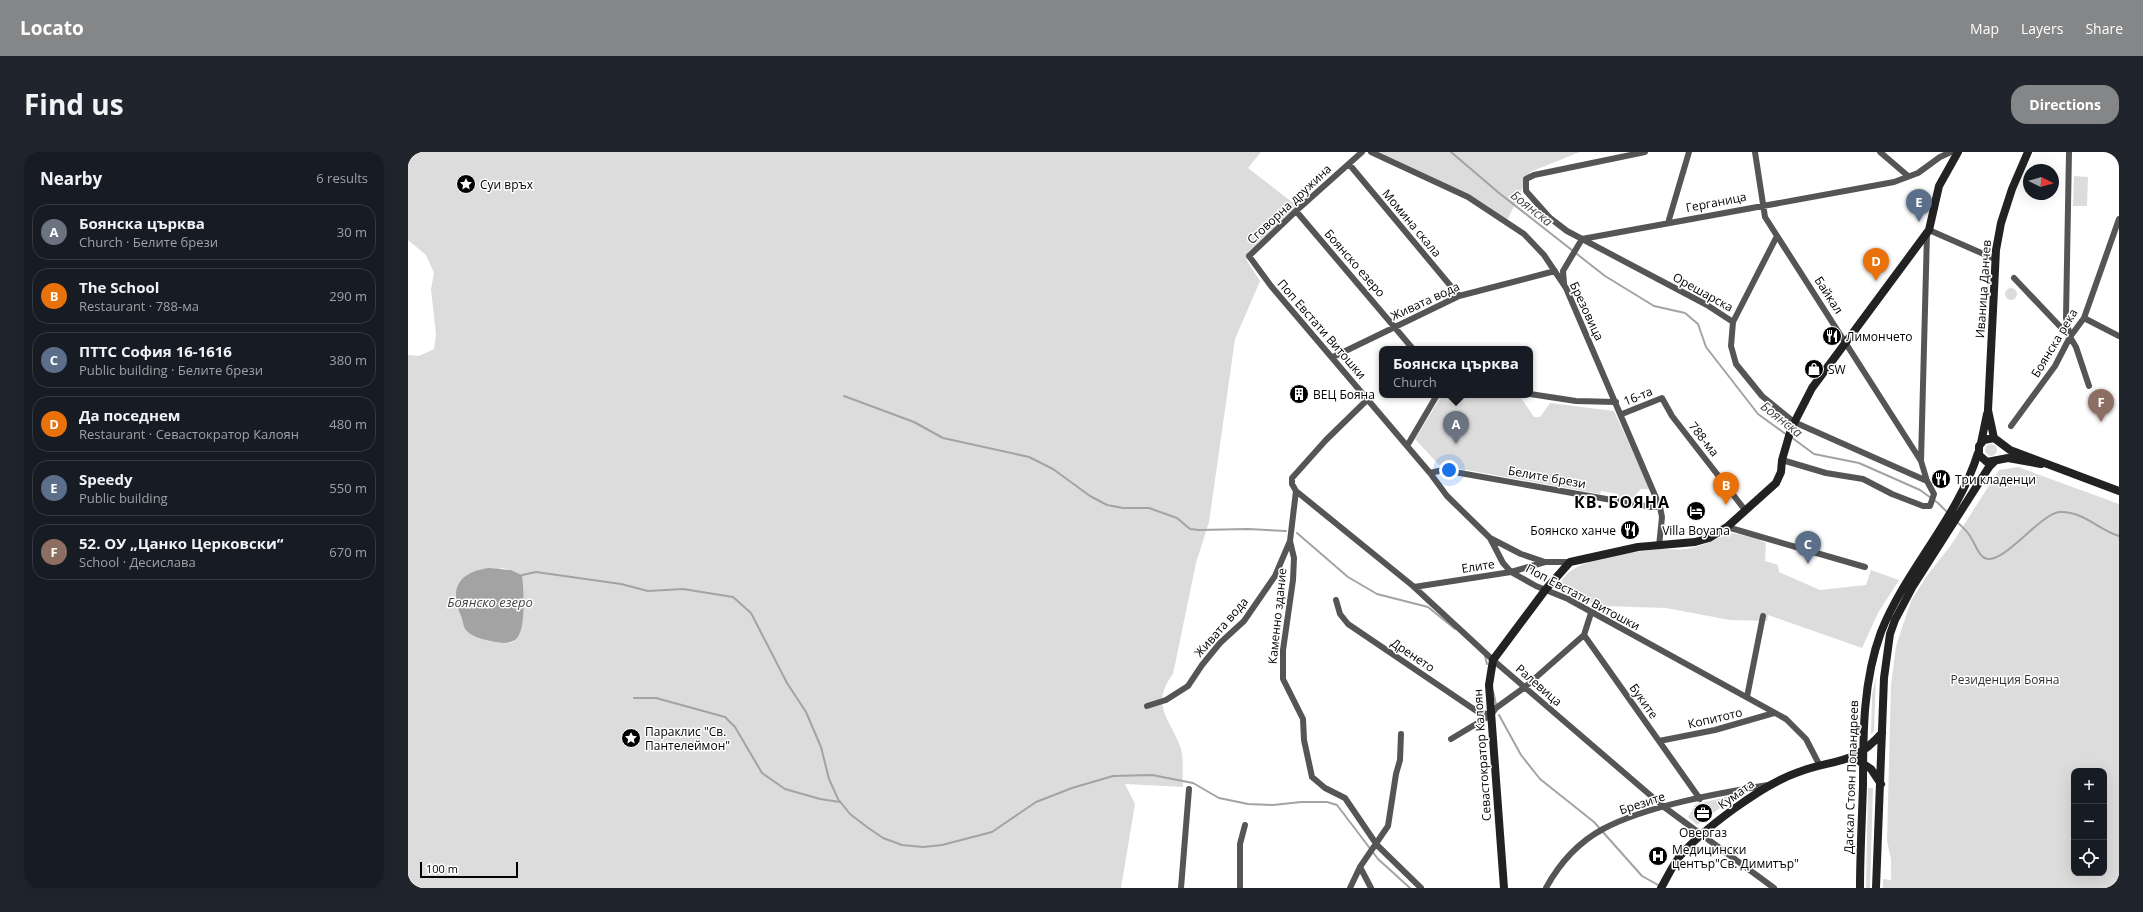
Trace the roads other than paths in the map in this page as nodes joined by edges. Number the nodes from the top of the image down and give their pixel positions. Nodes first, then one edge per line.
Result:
1 (1362, 152) edge
2 (1371, 152) edge
3 (1645, 152) edge
4 (1689, 152) edge
5 (1755, 152) edge
6 (1880, 152) edge
7 (1951, 152) edge
8 (1958, 152) edge
9 (2028, 152) edge
10 (2069, 152) edge
11 (1349, 164) junction
12 (1908, 176) junction
13 (1762, 204) junction
14 (1296, 210) junction
15 (2119, 219) edge
16 (1668, 223) junction
17 (1928, 231) junction
18 (1777, 236) junction
19 (1582, 239) junction
20 (1249, 256) joint
21 (1995, 259) junction
22 (1555, 271) junction
23 (2014, 278) dead end
24 (1566, 288) junction
25 (1459, 296) junction
26 (2084, 318) junction
27 (1733, 322) junction
28 (1396, 327) junction
29 (2119, 336) edge
30 (2070, 337) junction
31 (1846, 342) junction
32 (1411, 346) edge
33 (1333, 357) junction
34 (2089, 386) dead end
35 (1533, 394) edge
36 (1435, 398) edge
37 (1662, 398) joint
38 (1368, 399) junction
39 (1616, 402) junction
40 (1988, 410) junction
41 (1622, 414) junction
42 (1792, 426) junction
43 (2011, 426) dead end
44 (1994, 438) junction
45 (1981, 443) junction
46 (2001, 443) junction
47 (1407, 446) junction
48 (1978, 453) junction
49 (1782, 460) junction
50 (1921, 461) junction
51 (1996, 462) junction
52 (2041, 464) junction
53 (1430, 473) junction
54 (1927, 481) junction
55 (1296, 491) junction
56 (2119, 491) edge
57 (1660, 507) junction
58 (1745, 510) junction
59 (1727, 527) junction
60 (1490, 538) junction
61 (1290, 541) junction
62 (1659, 546) junction
63 (1545, 562) junction
64 (1570, 562) junction
65 (1866, 567) dead end
66 (1512, 572) junction
67 (1414, 587) junction
68 (1546, 589) junction
69 (1336, 600) dead end
70 (1591, 613) junction
71 (1763, 616) dead end
72 (1584, 635) junction
73 (1493, 660) junction
74 (1525, 687) junction
75 (1747, 697) junction
76 (1147, 706) dead end
77 (1774, 713) junction
78 (1491, 715) junction
79 (1882, 733) junction
80 (1401, 734) dead end
81 (1451, 739) dead end
82 (1659, 741) junction
83 (1862, 752) junction
84 (1851, 758) junction
85 (1863, 763) junction
86 (1820, 766) junction
87 (1769, 785) junction
88 (1881, 785) junction
89 (1189, 789) dead end
90 (1700, 799) junction
91 (1664, 807) junction
92 (1245, 825) dead end
93 (1702, 834) junction
94 (1376, 845) junction
95 (1360, 867) junction
96 (1181, 888) edge
97 (1240, 888) edge
98 (1350, 888) edge
99 (1371, 888) edge
100 (1422, 888) edge
101 (1504, 888) edge
102 (1546, 888) edge
103 (1661, 888) edge
104 (1774, 888) edge
105 (1860, 888) edge
106 (1876, 888) edge

1 - 11 street, Сговорна дружина
2 - 22 street, Брезовица
3 - 19 street, Орешарска
4 - 16 street
5 - 13 street, Байкал
6 - 12 street
7 - 12 street
8 - 17 main road
9 - 21 main road, Иваница Данчев
10 - 30 street
11 - 14 street, Сговорна дружина
11 - 25 street, Момина скала
12 - 13 street, Герганица
13 - 16 street, Герганица
13 - 18 street, Байкал
14 - 20 street, Сговорна дружина
14 - 28 street, Боянско езеро
15 - 26 street, Боянска река
16 - 19 street, Герганица
17 - 21 street
17 - 31 main road
17 - 50 street
18 - 27 street
18 - 31 street, Байкал
19 - 24 street
19 - 27 street, Орешарска
20 - 33 street, Поп Евстати Витошки
21 - 40 main road, Иваница Данчев
22 - 24 street, Брезовица
22 - 25 street, Живата вода
23 - 30 street
24 - 39 street, Брезовица
25 - 28 street, Живата вода
26 - 29 street
26 - 30 street, Боянска река
27 - 42 street, Орешарска
28 - 32 street, Боянско езеро
28 - 33 street, Живата вода
30 - 34 street
30 - 43 street, Боянска река
31 - 42 main road
31 - 50 street, Байкал
33 - 38 street, Поп Евстати Витошки
35 - 39 street
36 - 47 street
37 - 41 street, 16-та
37 - 58 street, 788-ма
38 - 47 street, Поп Евстати Витошки
38 - 55 street, Каменно здание
39 - 41 street, Брезовица
40 - 44 main road, Иваница Данчев
40 - 45 main road, Иваница Данчев
41 - 57 street, Брезовица
42 - 49 main road
42 - 54 street, Орешарска
44 - 45 main road
44 - 46 main road
45 - 48 main road
46 - 51 main road
46 - 52 main road
47 - 53 street, Поп Евстати Витошки
48 - 51 main road
48 - 83 main road, Даскал Стоян Попандреев
49 - 54 street, Байкал
49 - 58 main road
50 - 54 street, Байкал
51 - 52 main road
51 - 79 main road
52 - 56 main road
53 - 57 street, Белите брези
53 - 60 street, Поп Евстати Витошки
55 - 61 street, Каменно здание
55 - 67 street, Ралевица
57 - 62 street, Брезовица
58 - 59 main road
59 - 62 main road
59 - 65 street
60 - 63 street
60 - 66 street, Поп Евстати Витошки
61 - 76 street, Живата вода
61 - 94 street, Каменно здание
62 - 64 main road
63 - 64 street
63 - 66 street, Елите
64 - 68 main road, Севастократор Калоян
66 - 67 street, Елите
66 - 68 street, Поп Евстати Витошки
67 - 73 street, Ралевица
68 - 70 street, Поп Евстати Витошки
68 - 73 main road, Севастократор Калоян
69 - 78 street, Дренето
70 - 72 street
70 - 75 street, Поп Евстати Витошки
71 - 75 street, Копитото
72 - 74 street
72 - 82 street, Буките
73 - 74 street, Ралевица
73 - 78 main road, Севастократор Калоян
74 - 78 street
74 - 91 street, Ралевица
75 - 77 street, Поп Евстати Витошки
77 - 82 street, Копитото
77 - 86 street, Поп Евстати Витошки
78 - 81 street
78 - 101 main road, Севастократор Калоян
79 - 83 main road, Кумата
79 - 88 main road
80 - 94 street
82 - 90 street, Буките
83 - 84 main road, Кумата
83 - 85 main road, Даскал Стоян Попандреев
84 - 85 main road
84 - 86 main road, Кумата
85 - 88 main road
85 - 105 main road, Даскал Стоян Попандреев
86 - 87 main road, Кумата
87 - 90 street, Брезите
87 - 93 main road, Кумата
88 - 106 main road
89 - 96 street
90 - 91 street, Брезите
91 - 93 street, Ралевица
91 - 102 street, Брезите
92 - 97 street
93 - 103 main road, Кумата
93 - 104 street, Ралевица
94 - 95 street
94 - 100 street
95 - 98 street
95 - 99 street

